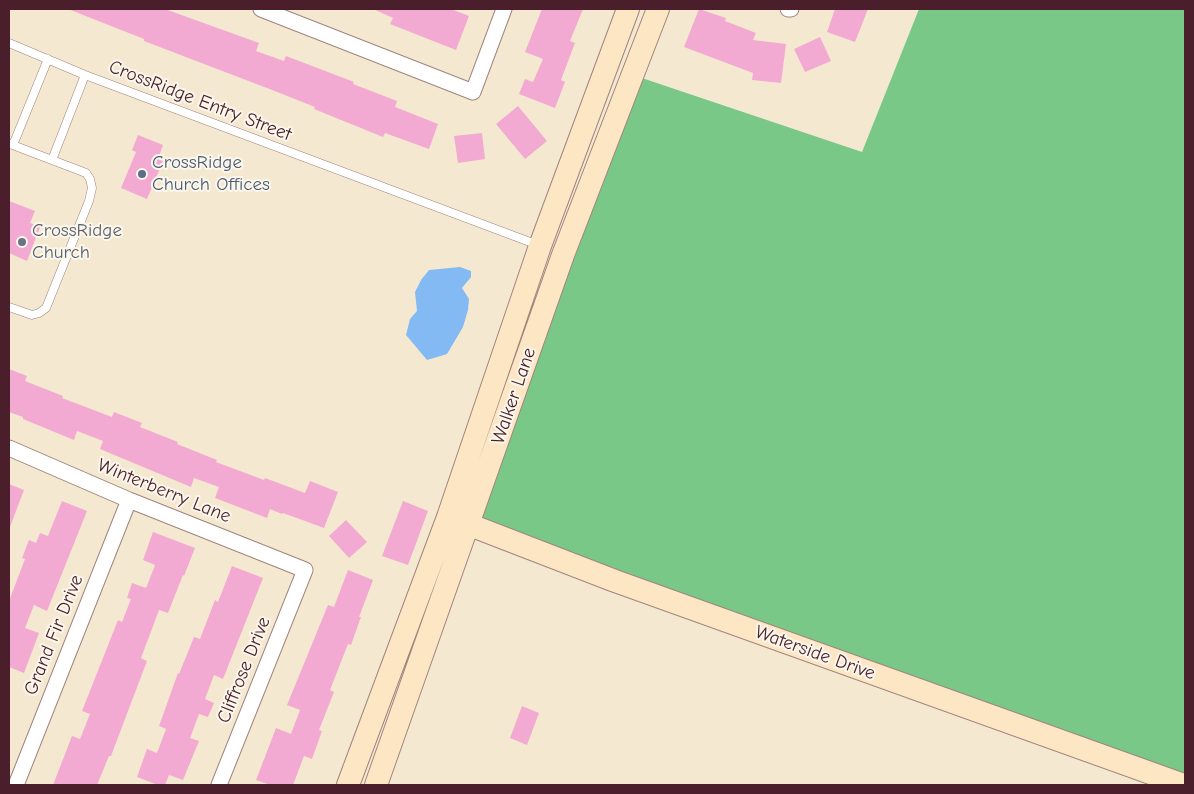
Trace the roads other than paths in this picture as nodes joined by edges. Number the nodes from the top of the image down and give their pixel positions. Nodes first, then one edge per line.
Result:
1 (261, 9) edge
2 (504, 9) edge
3 (628, 9) edge
4 (650, 9) edge
5 (658, 9) edge
6 (9, 43) edge
7 (48, 59) junction
8 (85, 75) junction
9 (632, 75) junction
10 (11, 144) edge
11 (52, 160) junction
12 (540, 246) junction
13 (563, 255) junction
14 (9, 307) edge
15 (9, 448) edge
16 (129, 500) junction
17 (448, 517) junction
18 (469, 525) junction
19 (305, 570) joint
20 (16, 785) edge
21 (219, 785) edge
22 (348, 785) edge
23 (376, 785) edge
24 (1184, 785) edge

1 - 2 street
3 - 12 street, Walker Lane
4 - 9 street
5 - 9 street, Walker Lane
6 - 7 lane
7 - 8 lane
7 - 10 lane
8 - 11 lane, CrossRidge Entry Street
8 - 12 lane, CrossRidge Entry Street
9 - 13 street, Walker Lane
10 - 11 lane
11 - 14 lane
12 - 13 street
12 - 17 street, Walker Lane
13 - 18 street, Walker Lane
15 - 16 street, Winterberry Lane
16 - 19 street, Winterberry Lane
16 - 20 street, Grand Fir Drive
17 - 18 street, Waterside Drive
17 - 22 street, Walker Lane
18 - 23 street, Walker Lane
18 - 24 street, Waterside Drive
19 - 21 street, Cliffrose Drive

